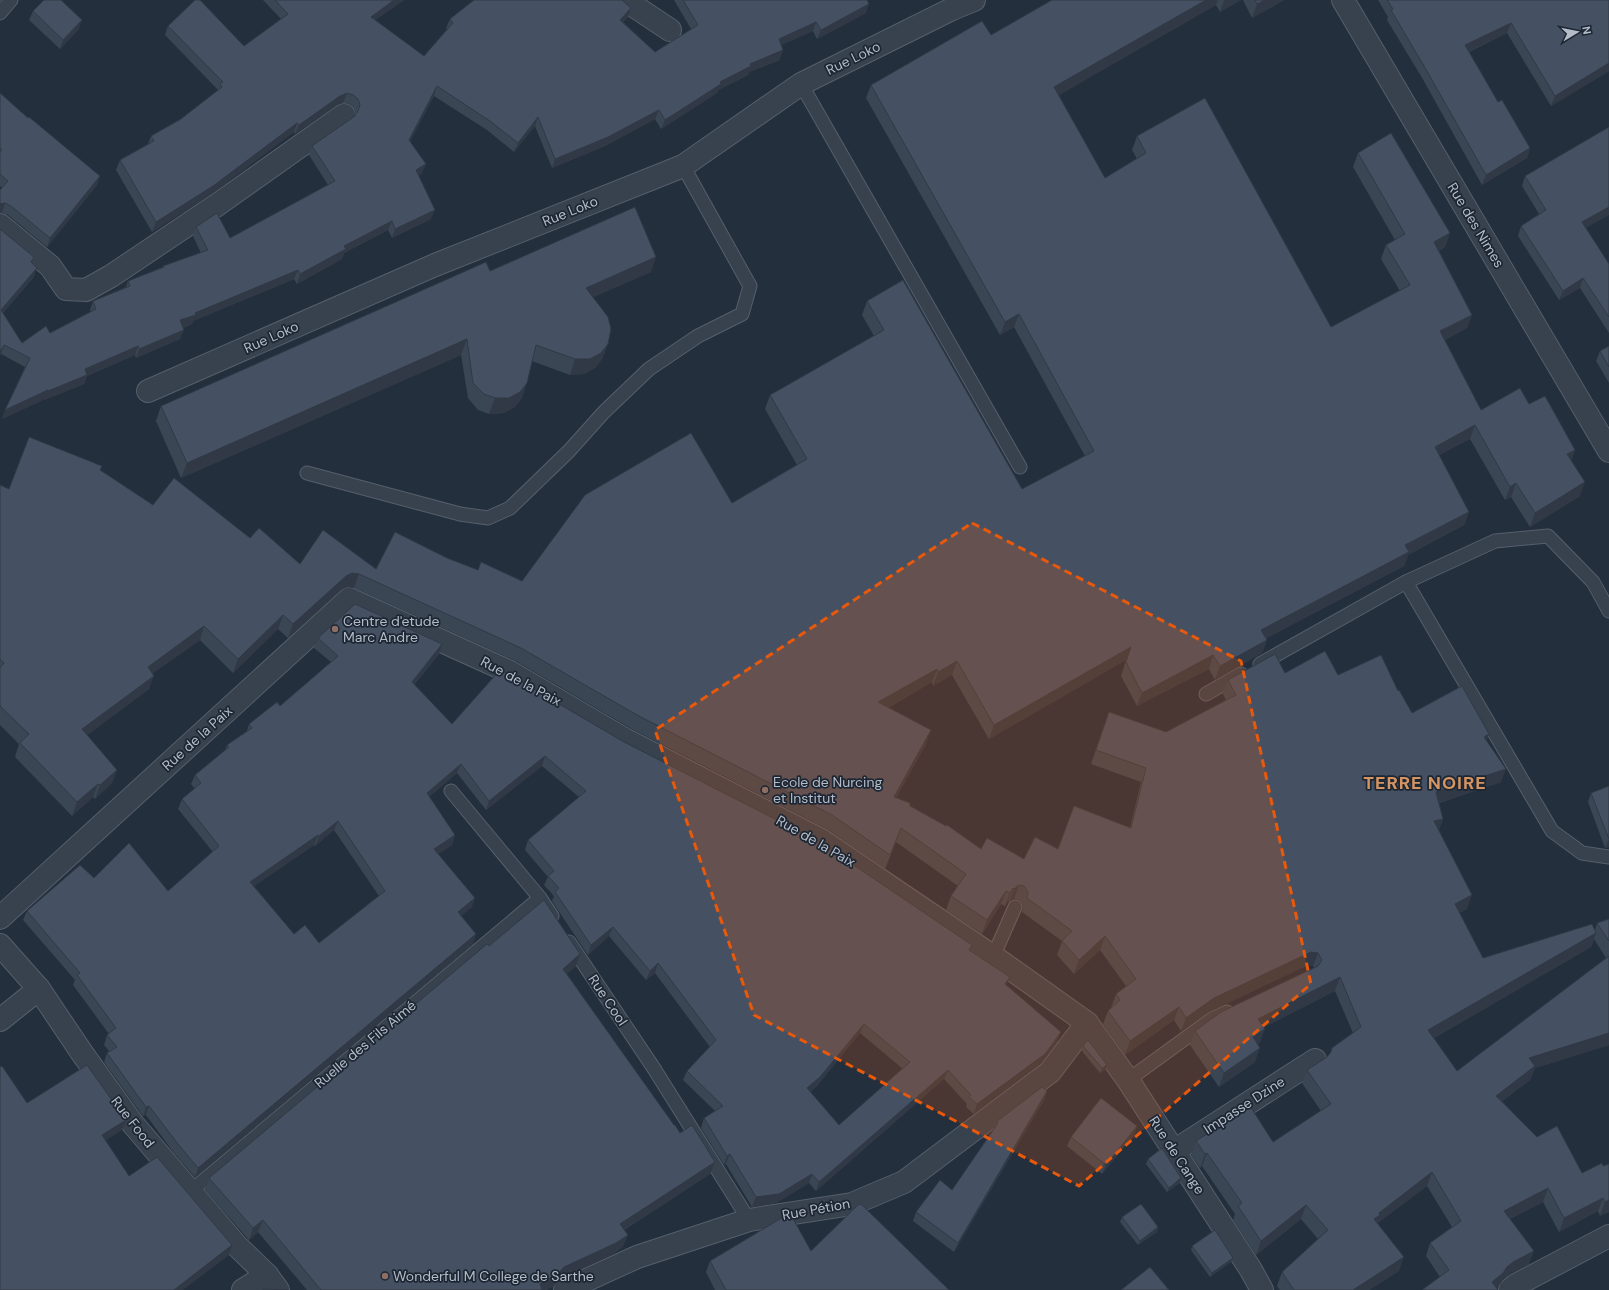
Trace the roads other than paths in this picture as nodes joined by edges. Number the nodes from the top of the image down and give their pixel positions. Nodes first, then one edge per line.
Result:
1 (11, 0) edge
2 (625, 0) edge
3 (974, 0) edge
4 (1343, 0) edge
5 (949, 4) edge
6 (0, 13) edge
7 (670, 30) dead end
8 (801, 84) junction
9 (344, 115) dead end
10 (683, 166) junction
11 (0, 225) edge
12 (148, 391) dead end
13 (1609, 451) edge
14 (1020, 467) dead end
15 (307, 472) dead end
16 (1406, 582) junction
17 (1609, 612) edge
18 (1206, 694) dead end
19 (451, 791) dead end
20 (1609, 857) edge
21 (540, 898) junction
22 (1015, 907) edge
23 (0, 918) edge
24 (0, 945) edge
25 (993, 957) junction
26 (39, 989) junction
27 (1239, 1006) edge
28 (0, 1020) edge
29 (1087, 1023) junction
30 (1315, 1060) dead end
31 (1128, 1080) junction
32 (1174, 1151) junction
33 (191, 1191) junction
34 (749, 1220) junction
35 (1609, 1236) edge
36 (272, 1282) edge
37 (243, 1290) edge
38 (566, 1290) edge
39 (1262, 1290) edge
40 (1510, 1290) edge

1 - 6 lane
2 - 7 street
3 - 5 street, Rue Loko
4 - 13 street, Rue des Nimes
5 - 8 street, Rue Loko
8 - 10 street, Rue Loko
8 - 14 lane
9 - 11 street
10 - 12 street, Rue Loko
10 - 15 lane
16 - 17 lane
16 - 18 lane
16 - 20 lane
19 - 21 lane, Rue Cool
21 - 33 lane, Ruelle des Fils Aimé
21 - 34 lane, Rue Cool
22 - 25 lane
23 - 25 street, Rue de la Paix
24 - 26 street, Rue Food
25 - 29 street, Rue de la Paix
26 - 28 street
26 - 33 street, Rue Food
27 - 31 lane
29 - 31 street, Rue de Cange
29 - 34 street, Rue Pétion
30 - 32 street, Impasse Dzine
31 - 32 street, Rue de Cange
32 - 39 street, Rue de Cange
33 - 36 street, Rue Food
34 - 38 street, Rue Pétion
35 - 40 street
36 - 37 street

